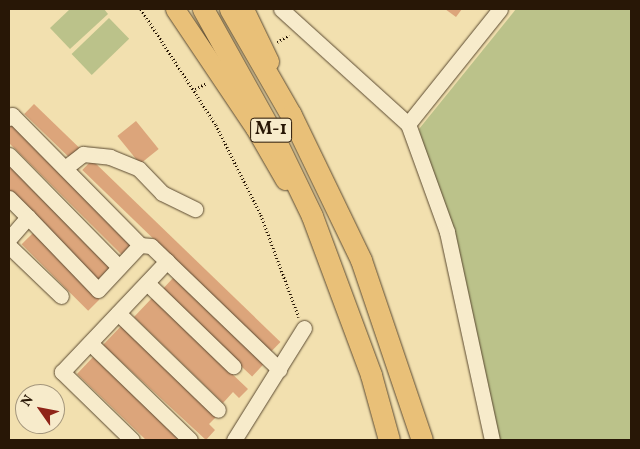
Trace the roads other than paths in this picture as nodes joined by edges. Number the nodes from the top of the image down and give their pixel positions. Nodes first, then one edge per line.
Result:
1 (174, 9) edge
2 (203, 9) edge
3 (230, 9) edge
4 (244, 9) edge
5 (281, 9) edge
6 (500, 9) edge
7 (290, 116) junction
8 (9, 118) edge
9 (408, 124) junction
10 (9, 155) edge
11 (64, 168) junction
12 (9, 198) edge
13 (195, 209) dead end
14 (28, 217) junction
15 (9, 239) edge
16 (140, 245) junction
17 (9, 246) edge
18 (328, 256) junction
19 (167, 262) junction
20 (120, 267) junction
21 (146, 283) junction
22 (61, 296) dead end
23 (118, 313) junction
24 (304, 328) road end
25 (90, 343) junction
26 (233, 366) dead end
27 (279, 369) junction
28 (218, 410) dead end
29 (132, 440) edge
30 (190, 440) edge
31 (234, 440) edge
32 (389, 440) edge
33 (422, 440) edge
34 (492, 440) edge

1 - 18 main road
2 - 18 highway, М-1
3 - 7 highway, М-1
4 - 7 main road
5 - 9 lane
6 - 9 lane
7 - 33 highway, М-1
8 - 11 lane
9 - 34 lane
10 - 20 lane
11 - 13 lane
11 - 16 lane
12 - 14 lane
14 - 15 lane
14 - 20 lane
16 - 19 lane
16 - 20 lane
17 - 22 lane
18 - 32 highway, М-1
19 - 21 lane
19 - 27 lane
21 - 23 lane
21 - 26 lane
23 - 25 lane
23 - 28 lane
24 - 27 lane
25 - 29 lane
25 - 30 lane
27 - 31 lane

